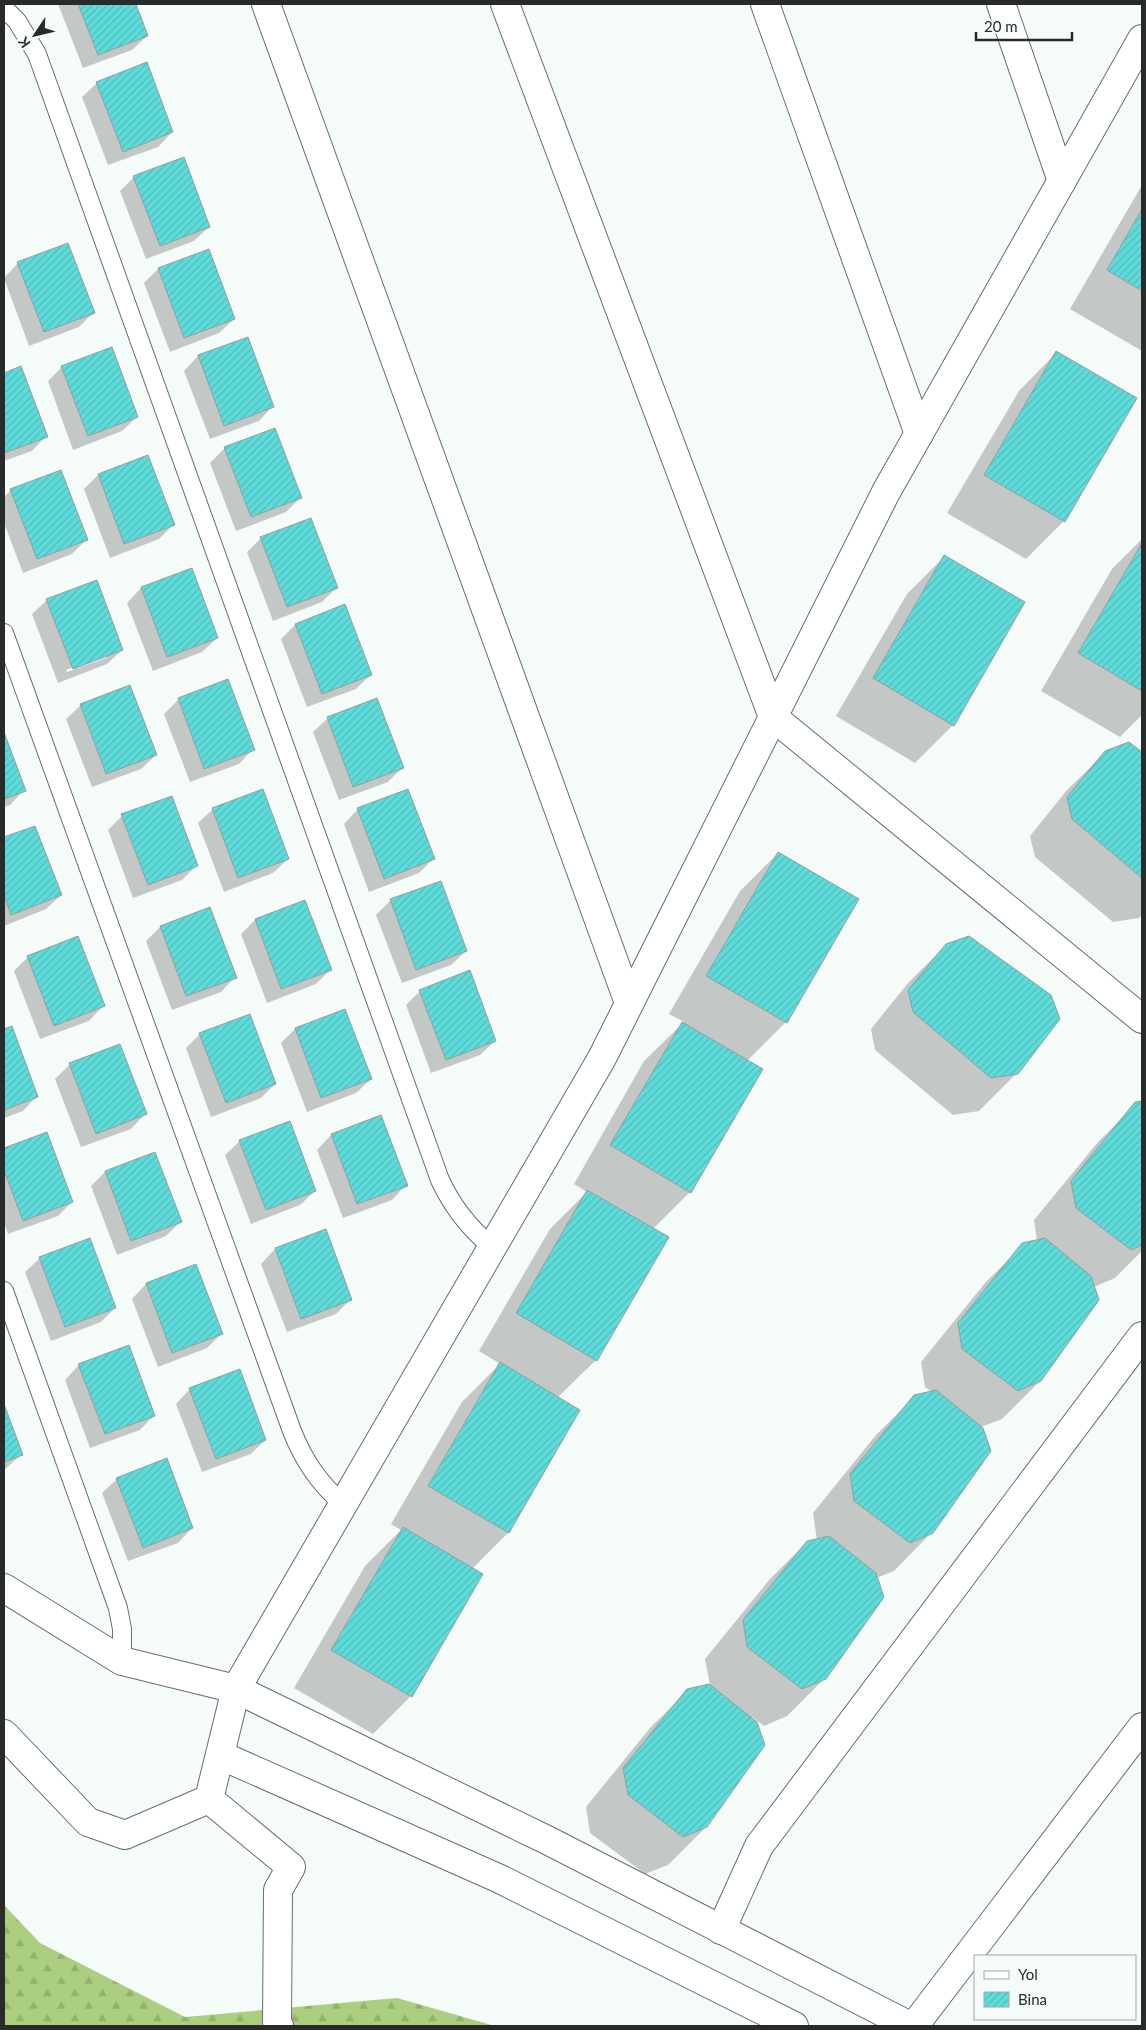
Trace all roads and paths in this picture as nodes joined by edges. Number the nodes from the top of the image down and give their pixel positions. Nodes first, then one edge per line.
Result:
1 (266, 4) edge
2 (505, 4) edge
3 (765, 4) edge
4 (1001, 4) edge
5 (4, 8) edge
6 (1142, 40) edge
7 (1062, 181) junction
8 (919, 434) junction
9 (4, 633) edge
10 (773, 717) junction
11 (629, 1003) junction
12 (1142, 1019) edge
13 (492, 1247) junction
14 (4, 1291) edge
15 (1142, 1336) edge
16 (343, 1504) junction
17 (4, 1588) edge
18 (122, 1661) junction
19 (236, 1689) junction
20 (1142, 1727) edge
21 (4, 1734) edge
22 (220, 1754) junction
23 (209, 1799) junction
24 (721, 1930) junction
25 (279, 2026) edge
26 (794, 2026) edge
27 (910, 2026) edge
28 (914, 2026) edge

1 - 11 street
2 - 10 street
3 - 8 street
4 - 7 street
5 - 13 lane
6 - 7 street
7 - 8 street
8 - 10 street
9 - 16 lane
10 - 11 street
10 - 12 street
11 - 13 street
13 - 16 street
14 - 18 lane
15 - 24 street
16 - 19 street
17 - 18 street
18 - 19 street
19 - 22 street
19 - 24 street
20 - 28 street
21 - 23 street
22 - 23 street
22 - 26 street
23 - 25 street
24 - 27 street

